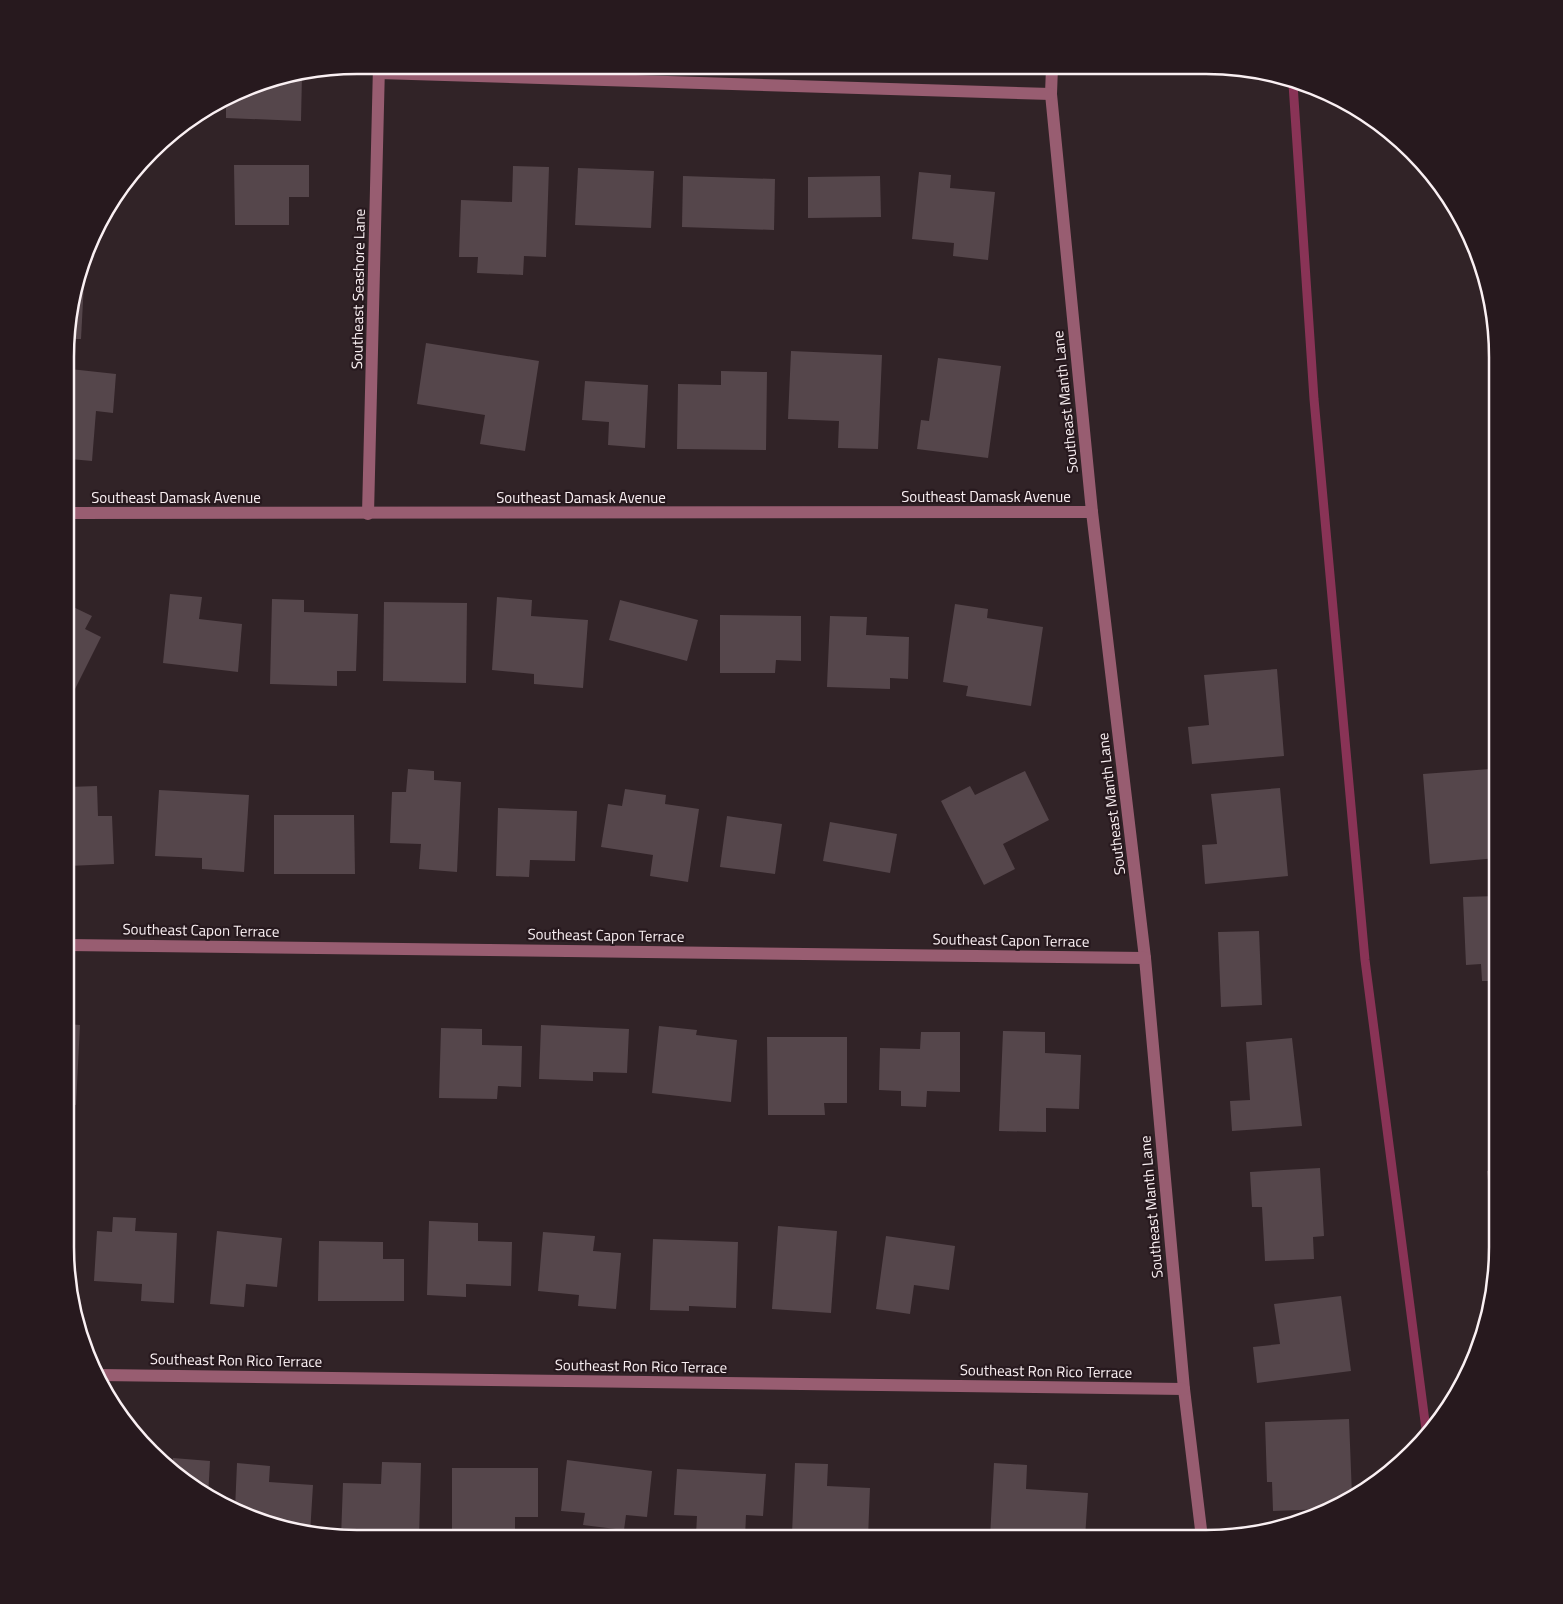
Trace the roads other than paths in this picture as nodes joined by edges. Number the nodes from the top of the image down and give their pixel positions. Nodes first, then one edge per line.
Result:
1 (379, 74) edge
2 (513, 74) edge
3 (1052, 74) edge
4 (1051, 94) junction
5 (1092, 512) junction
6 (74, 513) edge
7 (368, 514) junction
8 (74, 945) edge
9 (1145, 958) junction
10 (105, 1375) edge
11 (1184, 1389) junction
12 (1201, 1530) edge

1 - 7 street, Southeast Seashore Lane
2 - 4 street
3 - 4 street, Southeast Manth Lane
4 - 5 street, Southeast Manth Lane
5 - 7 street, Southeast Damask Avenue
5 - 9 street, Southeast Manth Lane
6 - 7 street, Southeast Damask Avenue
8 - 9 street, Southeast Capon Terrace
9 - 11 street, Southeast Manth Lane
10 - 11 street, Southeast Ron Rico Terrace
11 - 12 street, Southeast Manth Lane

